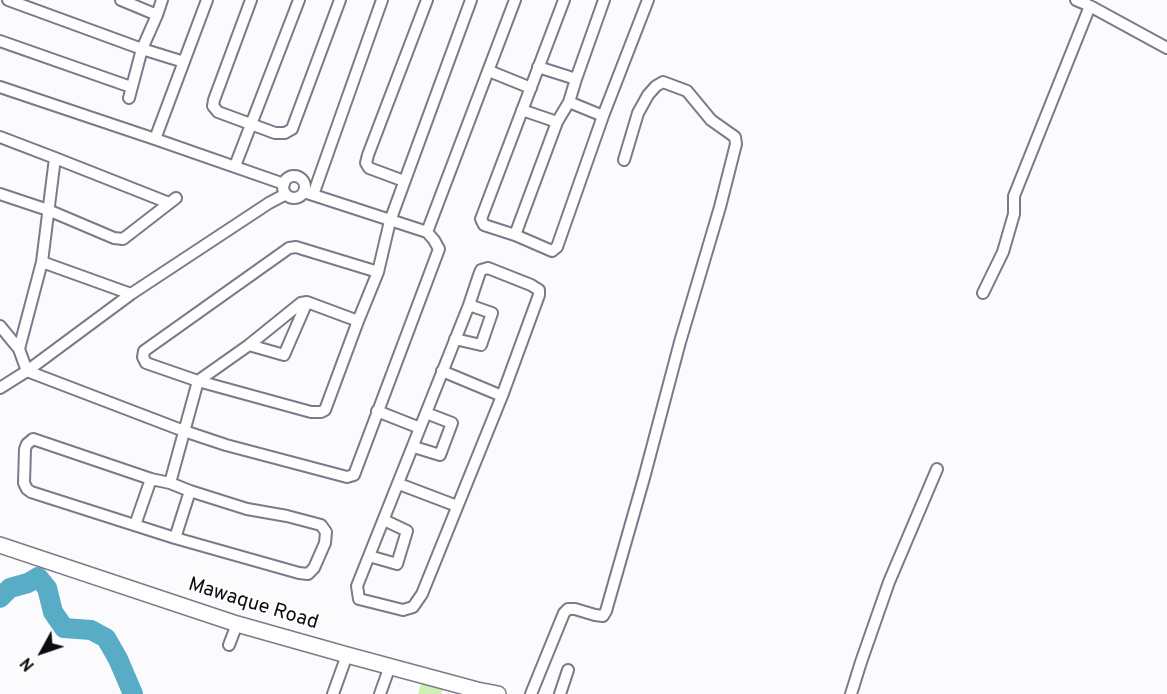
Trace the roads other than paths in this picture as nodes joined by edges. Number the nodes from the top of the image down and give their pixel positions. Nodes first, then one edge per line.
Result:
1 (8, 0) edge
2 (121, 0) edge
3 (162, 0) edge
4 (207, 0) edge
5 (251, 0) edge
6 (299, 0) edge
7 (340, 0) edge
8 (382, 0) edge
9 (427, 0) edge
10 (471, 0) edge
11 (564, 0) edge
12 (604, 0) edge
13 (648, 0) edge
14 (1076, 0) edge
15 (511, 1) edge
16 (1090, 6) junction
17 (158, 15) junction
18 (0, 41) edge
19 (1167, 48) edge
20 (142, 49) junction
21 (184, 62) junction
22 (538, 67) junction
23 (489, 71) junction
24 (576, 79) junction
25 (0, 87) edge
26 (531, 88) junction
27 (569, 102) junction
28 (522, 110) junction
29 (603, 116) junction
30 (557, 122) junction
31 (252, 124) junction
32 (0, 137) edge
33 (155, 139) junction
34 (55, 158) junction
35 (624, 160) dead end
36 (235, 166) junction
37 (405, 181) junction
38 (285, 189) junction
39 (0, 194) edge
40 (309, 194) junction
41 (48, 210) junction
42 (390, 221) junction
43 (427, 232) junction
44 (515, 235) junction
45 (42, 262) junction
46 (378, 272) junction
47 (983, 293) dead end
48 (131, 294) junction
49 (306, 302) junction
50 (469, 305) junction
51 (358, 321) junction
52 (0, 326) edge
53 (455, 339) junction
54 (249, 345) junction
55 (19, 349) junction
56 (27, 371) junction
57 (442, 371) junction
58 (198, 381) junction
59 (0, 391) edge
60 (502, 396) junction
61 (377, 411) junction
62 (426, 413) junction
63 (420, 428) junction
64 (184, 431) junction
65 (414, 447) junction
66 (937, 469) dead end
67 (152, 479) junction
68 (170, 483) junction
69 (399, 484) junction
70 (189, 491) junction
71 (457, 506) junction
72 (384, 520) junction
73 (135, 525) junction
74 (175, 538) junction
75 (0, 545) edge
76 (369, 556) junction
77 (237, 624) junction
78 (229, 645) dead end
79 (347, 655) junction
80 (390, 666) junction
81 (568, 670) dead end
82 (333, 694) edge
83 (380, 694) edge
84 (498, 694) edge
85 (531, 694) edge
86 (560, 694) edge
87 (851, 694) edge

1 - 20 street
2 - 17 street
3 - 17 street
4 - 21 street
5 - 31 street
6 - 31 street
7 - 31 street
8 - 40 street
9 - 37 street
10 - 37 street
11 - 22 street
12 - 24 street
13 - 29 street
14 - 16 street
15 - 23 street
16 - 19 street
16 - 47 street
17 - 20 street
18 - 20 street
20 - 21 street
21 - 33 street
22 - 24 street
22 - 26 street
23 - 26 street
23 - 43 street
24 - 27 street
25 - 33 street
26 - 28 street
27 - 29 street
27 - 30 street
28 - 30 street
28 - 44 street
29 - 44 street
30 - 44 street
31 - 36 street
32 - 34 street
33 - 36 street
34 - 41 street
34 - 41 street
35 - 85 street
36 - 38 street
37 - 42 street
38 - 40 street
38 - 40 street
38 - 48 street
39 - 41 street
40 - 42 street
41 - 45 street
42 - 43 street
42 - 46 street
43 - 61 street
45 - 48 street
45 - 55 street
46 - 51 street
46 - 58 street
48 - 56 street
49 - 51 street
49 - 54 street
49 - 54 street
50 - 53 street
50 - 53 street
50 - 60 street
51 - 58 street
52 - 55 street
53 - 57 street
54 - 58 street
55 - 56 street
56 - 59 street
56 - 64 street
57 - 60 street
57 - 62 street
58 - 64 street
60 - 71 street
61 - 63 street
61 - 64 street
62 - 63 street
62 - 65 street
63 - 65 street
64 - 68 street
65 - 69 street
66 - 87 street
67 - 68 street
67 - 73 street
67 - 73 street
68 - 70 street
69 - 71 street
69 - 72 street
70 - 74 street
70 - 74 street
71 - 76 street
72 - 76 street
72 - 76 street
73 - 74 street
75 - 77 main road, Mawaque Road
77 - 78 street
77 - 79 main road, Mawaque Road
79 - 80 main road, Mawaque Road
79 - 82 street
80 - 83 street
80 - 84 main road, Mawaque Road
81 - 86 street

